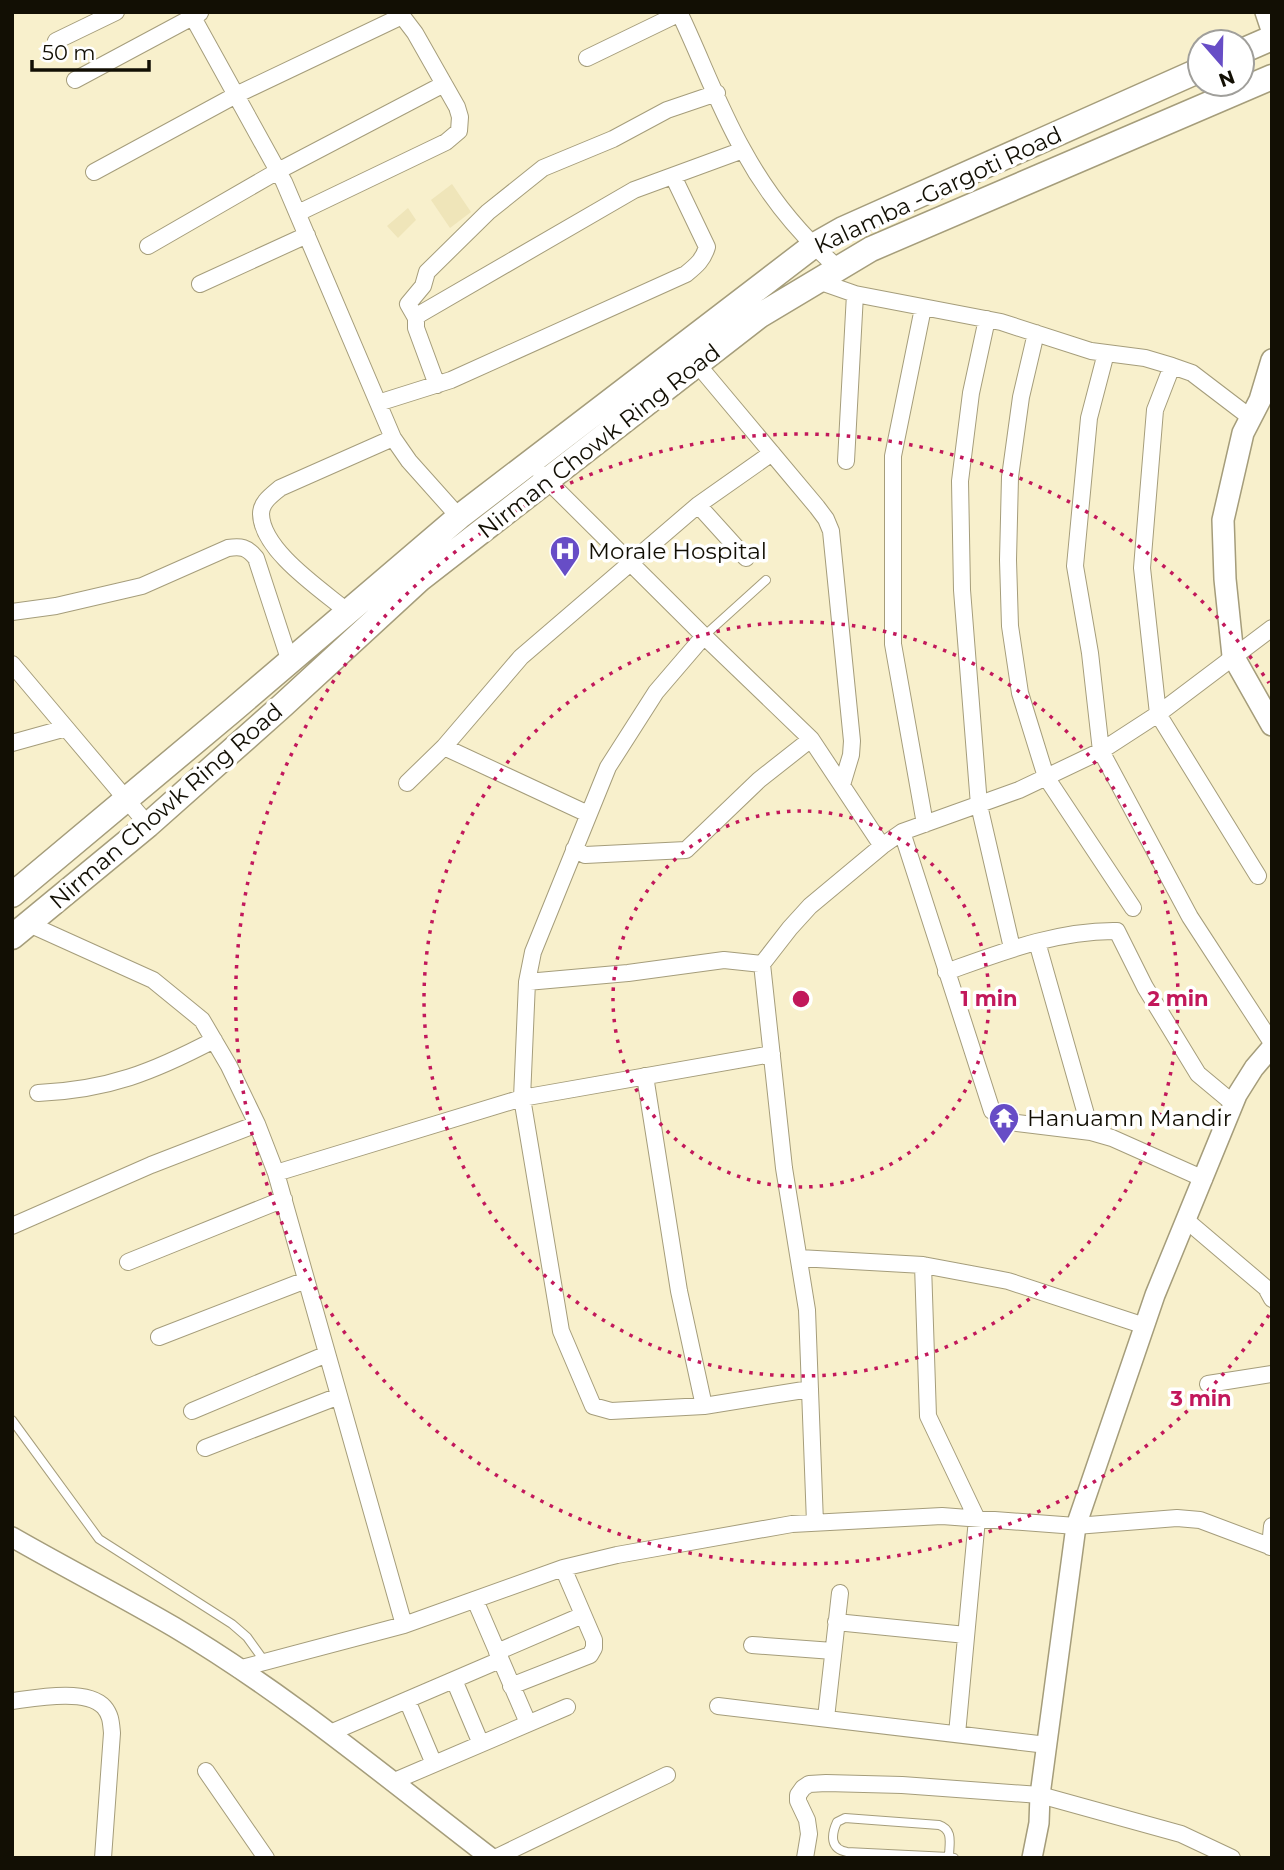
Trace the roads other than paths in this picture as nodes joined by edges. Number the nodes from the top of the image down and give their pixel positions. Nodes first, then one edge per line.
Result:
1 (116, 12) edge
2 (1265, 12) edge
3 (679, 13) edge
4 (195, 14) edge
5 (400, 14) edge
6 (1272, 35) edge
7 (56, 41) dead end
8 (1256, 44) edge
9 (587, 58) dead end
10 (1186, 76) edge
11 (1272, 77) edge
12 (75, 80) dead end
13 (444, 83) junction
14 (717, 93) junction
15 (236, 95) junction
16 (743, 150) junction
17 (278, 171) junction
18 (94, 172) dead end
19 (673, 176) junction
20 (298, 213) junction
21 (307, 235) junction
22 (148, 246) dead end
23 (813, 246) junction
24 (828, 274) junction
25 (200, 284) dead end
26 (855, 295) junction
27 (923, 308) junction
28 (416, 318) junction
29 (987, 319) junction
30 (1036, 333) junction
31 (1106, 353) junction
32 (1272, 360) edge
33 (698, 365) junction
34 (1172, 366) junction
35 (437, 385) junction
36 (378, 403) junction
37 (1261, 408) edge
38 (393, 438) junction
39 (772, 453) junction
40 (846, 461) dead end
41 (529, 462) junction
42 (548, 481) junction
43 (698, 505) junction
44 (459, 517) junction
45 (746, 558) dead end
46 (629, 562) junction
47 (766, 580) dead end
48 (12, 612) edge
49 (348, 612) junction
50 (1272, 628) edge
51 (704, 636) junction
52 (1233, 656) junction
53 (290, 662) junction
54 (12, 664) edge
55 (1158, 714) junction
56 (1272, 725) edge
57 (66, 727) junction
58 (811, 739) junction
59 (12, 743) edge
60 (444, 747) junction
61 (1101, 751) junction
62 (1046, 777) junction
63 (407, 783) dead end
64 (842, 785) junction
65 (125, 800) junction
66 (979, 805) junction
67 (588, 814) junction
68 (925, 824) junction
69 (148, 825) junction
70 (902, 832) junction
71 (882, 846) junction
72 (574, 849) junction
73 (1258, 876) dead end
74 (12, 895) edge
75 (1133, 908) dead end
76 (20, 930) edge
77 (1037, 942) junction
78 (1012, 948) junction
79 (762, 964) junction
80 (946, 972) junction
81 (527, 982) junction
82 (214, 1040) junction
83 (1272, 1045) edge
84 (772, 1054) junction
85 (645, 1076) junction
86 (38, 1093) dead end
87 (522, 1098) junction
88 (1234, 1104) junction
89 (257, 1124) junction
90 (1091, 1132) junction
91 (276, 1173) junction
92 (1204, 1179) junction
93 (284, 1199) junction
94 (1186, 1220) junction
95 (12, 1226) edge
96 (799, 1258) junction
97 (128, 1262) dead end
98 (923, 1265) junction
99 (306, 1280) junction
100 (1272, 1299) edge
101 (1145, 1326) junction
102 (159, 1337) dead end
103 (327, 1354) junction
104 (1272, 1374) edge
105 (1208, 1384) dead end
106 (810, 1389) junction
107 (339, 1396) junction
108 (704, 1406) junction
109 (192, 1411) dead end
110 (12, 1420) edge
111 (205, 1448) dead end
112 (977, 1519) junction
113 (815, 1523) junction
114 (1076, 1526) junction
115 (1272, 1526) edge
116 (12, 1537) edge
117 (1271, 1547) edge
118 (563, 1568) junction
119 (840, 1593) dead end
120 (475, 1600) junction
121 (583, 1615) junction
122 (836, 1622) junction
123 (404, 1626) junction
124 (966, 1635) junction
125 (752, 1645) dead end
126 (833, 1651) junction
127 (499, 1656) junction
128 (265, 1662) junction
129 (238, 1669) junction
130 (453, 1680) junction
131 (511, 1686) junction
132 (407, 1700) junction
133 (12, 1702) edge
134 (718, 1706) dead end
135 (567, 1707) dead end
136 (826, 1718) junction
137 (528, 1723) junction
138 (330, 1733) junction
139 (957, 1734) junction
140 (481, 1744) junction
141 (1047, 1745) junction
142 (434, 1764) junction
143 (206, 1771) dead end
144 (667, 1775) dead end
145 (392, 1782) junction
146 (1040, 1795) junction
147 (103, 1858) edge
148 (266, 1858) edge
149 (493, 1858) edge
150 (805, 1858) edge
151 (951, 1858) edge
152 (1032, 1858) edge
153 (1232, 1858) edge

1 - 7 street
2 - 6 street
3 - 9 street
3 - 14 street
4 - 12 street
4 - 15 street
5 - 13 street
5 - 15 street
6 - 8 main road
10 - 23 main road, Kalamba -Gargoti Road
11 - 24 main road, Nirman Chowk Ring Road
13 - 17 street
13 - 20 street
14 - 16 street
14 - 28 street
15 - 17 street
15 - 18 street
16 - 19 street
16 - 23 street
17 - 20 street
17 - 22 street
19 - 28 street
19 - 35 street
20 - 21 street
21 - 25 street
21 - 36 street
23 - 24 street
23 - 41 main road, Kalamba -Gargoti Road
24 - 26 street
24 - 33 main road, Nirman Chowk Ring Road
26 - 27 street
26 - 40 street
27 - 29 street
27 - 68 street
28 - 35 street
29 - 30 street
29 - 66 street
30 - 31 street
30 - 62 street
31 - 34 street
31 - 61 street
32 - 37 main road
33 - 39 street
33 - 42 main road, Nirman Chowk Ring Road
34 - 37 street
34 - 55 street
35 - 36 street
36 - 38 street
37 - 52 main road
38 - 44 street
38 - 49 street
39 - 43 street
39 - 64 street
41 - 42 street
41 - 44 main road, Kalamba -Gargoti Road
42 - 46 street
42 - 69 main road, Nirman Chowk Ring Road
43 - 45 street
43 - 46 street
44 - 49 main road, Kalamba -Gargoti Road
46 - 51 street
46 - 60 street
47 - 51 lane
48 - 53 street
49 - 53 main road, Kalamba -Gargoti Road
50 - 52 street
51 - 58 street
51 - 67 street
52 - 55 street
52 - 56 main road
53 - 65 main road, Kalamba -Gargoti Road
54 - 57 street
55 - 61 street
55 - 73 street
57 - 59 street
57 - 65 street
58 - 64 street
58 - 72 street
60 - 63 street
60 - 67 street
61 - 62 street
61 - 83 street
62 - 66 street
62 - 75 street
64 - 71 street
65 - 69 street
65 - 74 main road, Kalamba -Gargoti Road
66 - 68 street
66 - 78 street
67 - 72 street
68 - 70 street
69 - 76 main road, Nirman Chowk Ring Road
70 - 71 street
70 - 80 street
71 - 79 street
72 - 81 street
76 - 82 street
77 - 78 street
77 - 88 street
77 - 90 street
78 - 80 street
79 - 81 street
79 - 84 street
80 - 90 street
81 - 87 street
82 - 86 street
82 - 89 street
83 - 88 street
84 - 85 street
84 - 96 street
85 - 87 street
85 - 108 street
87 - 91 street
87 - 108 street
88 - 92 street
89 - 91 street
89 - 95 street
90 - 92 street
91 - 93 street
92 - 94 street
93 - 97 street
93 - 99 street
94 - 100 street
94 - 101 street
96 - 98 street
96 - 106 street
98 - 101 street
98 - 112 street
99 - 102 street
99 - 103 street
101 - 114 street
103 - 107 street
103 - 109 street
104 - 105 street
106 - 108 street
106 - 113 street
107 - 111 street
107 - 123 street
110 - 128 lane
112 - 113 street
112 - 114 street
112 - 124 street
113 - 118 street
114 - 117 street
114 - 141 street
115 - 117 street
116 - 129 street
118 - 120 street
118 - 121 street
119 - 122 street
120 - 123 street
120 - 127 street
121 - 127 street
121 - 131 street
122 - 124 street
122 - 126 street
123 - 128 street
124 - 139 street
125 - 126 street
126 - 136 street
127 - 130 street
127 - 131 street
128 - 129 street
129 - 138 street
130 - 132 street
130 - 140 street
131 - 137 street
132 - 138 street
132 - 142 street
133 - 147 street
134 - 136 street
135 - 137 street
136 - 139 street
137 - 140 street
138 - 145 street
139 - 141 street
140 - 142 street
141 - 146 street
142 - 145 street
143 - 148 street
144 - 149 street
145 - 149 street
146 - 150 street
146 - 152 street
146 - 153 street
151 - 151 lane

